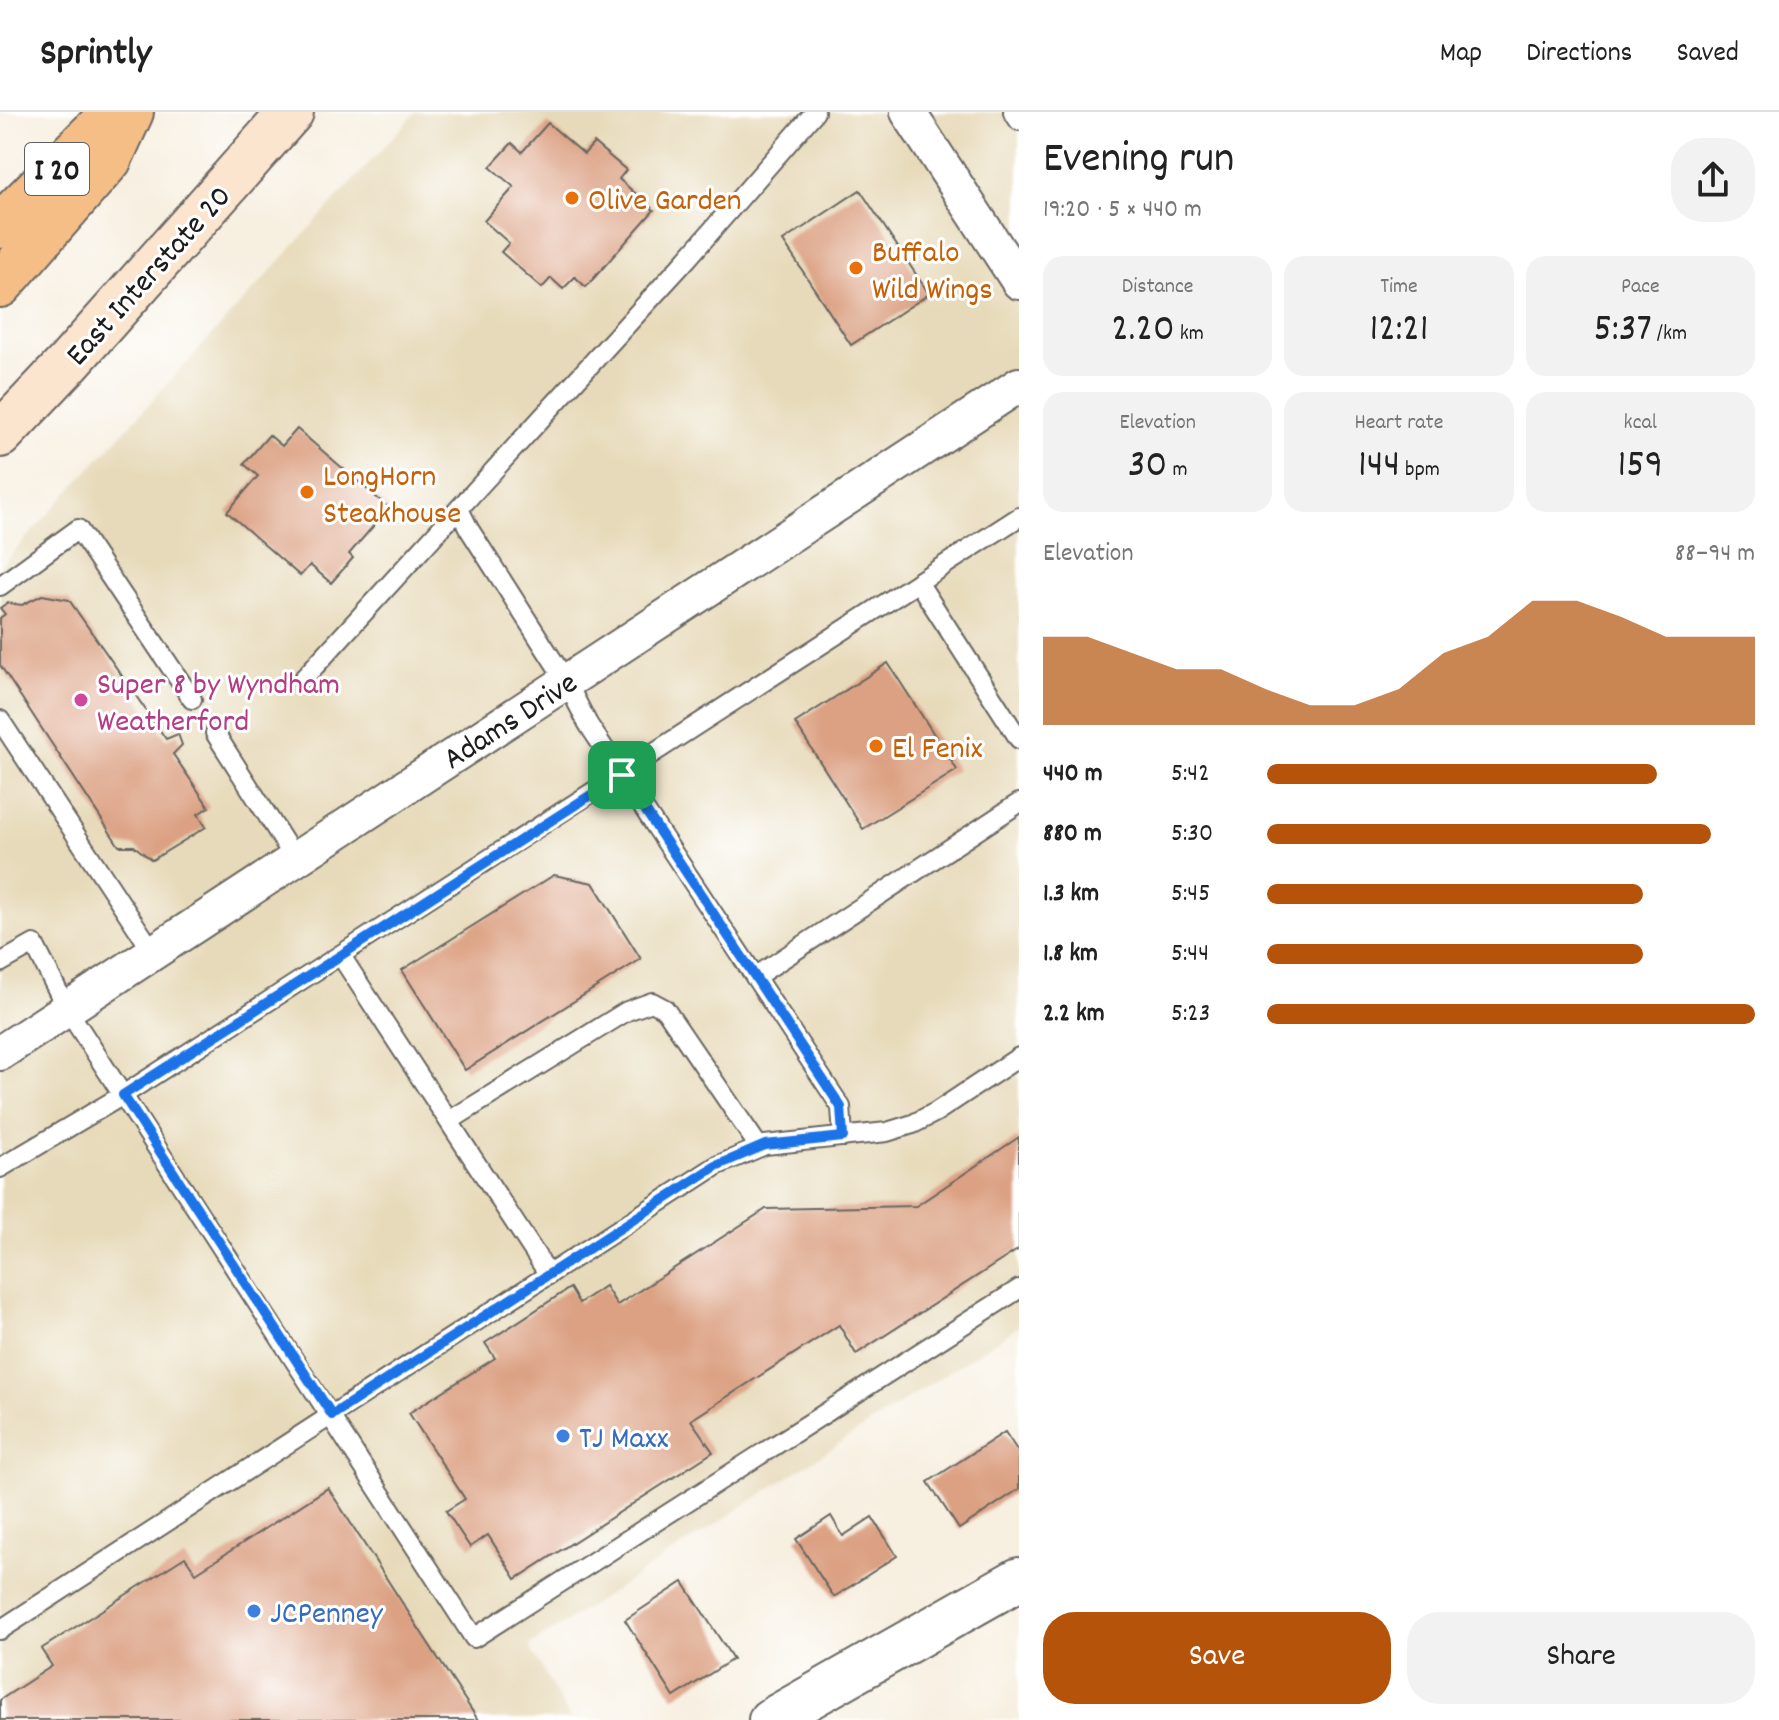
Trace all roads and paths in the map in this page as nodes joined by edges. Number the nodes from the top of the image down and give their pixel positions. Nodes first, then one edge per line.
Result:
1 (114, 112) edge
2 (131, 112) edge
3 (291, 112) edge
4 (815, 112) edge
5 (908, 112) edge
6 (1013, 112) edge
7 (1019, 121) edge
8 (0, 226) edge
9 (1019, 282) edge
10 (0, 285) edge
11 (1019, 385) edge
12 (0, 435) edge
13 (459, 509) junction
14 (1019, 517) edge
15 (918, 582) junction
16 (0, 586) edge
17 (304, 678) dead end
18 (566, 681) junction
19 (192, 699) dead end
20 (0, 720) edge
21 (215, 733) dead end
22 (1019, 739) edge
23 (622, 775) junction
24 (1019, 803) edge
25 (295, 859) junction
26 (153, 952) junction
27 (341, 956) junction
28 (0, 963) edge
29 (755, 977) junction
30 (67, 1009) junction
31 (0, 1053) edge
32 (1019, 1057) edge
33 (123, 1095) junction
34 (449, 1121) junction
35 (843, 1137) junction
36 (759, 1147) junction
37 (0, 1168) edge
38 (549, 1275) junction
39 (1019, 1289) edge
40 (332, 1415) junction
41 (1019, 1579) edge
42 (0, 1630) edge
43 (770, 1720) edge

1 - 8 highway, I 20
2 - 10 highway
3 - 12 main road, East Interstate 20
4 - 13 lane
5 - 9 street
6 - 7 lane
11 - 18 street, Adams Drive
13 - 17 lane
13 - 18 lane
14 - 15 lane
15 - 22 lane
15 - 23 lane
16 - 19 lane
18 - 23 lane
18 - 25 street, Adams Drive
20 - 26 lane
21 - 25 lane
23 - 27 lane
23 - 29 lane
24 - 29 lane
25 - 26 street, Adams Drive
26 - 30 street, Adams Drive
27 - 33 lane
27 - 34 lane
28 - 30 lane
29 - 35 lane
30 - 31 street, Adams Drive
30 - 33 lane
32 - 35 lane
33 - 37 lane
33 - 40 lane
34 - 36 lane
34 - 38 lane
35 - 36 lane
36 - 38 lane
38 - 40 lane
39 - 40 lane
40 - 42 lane
41 - 43 street

